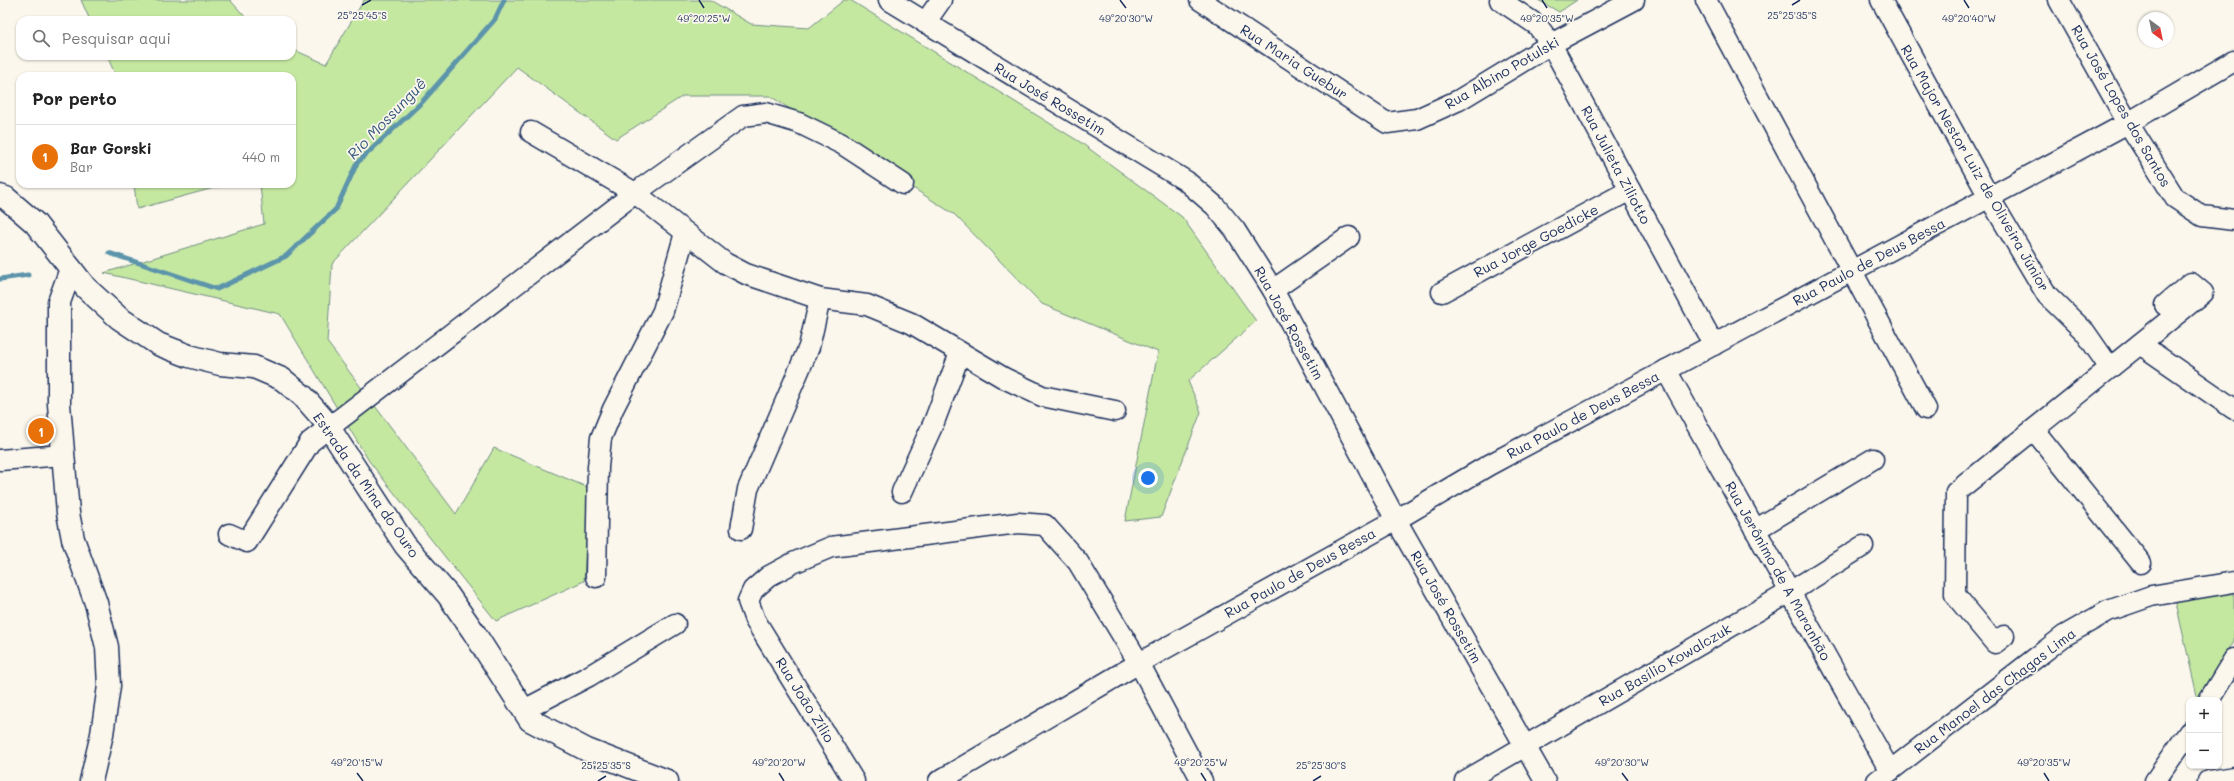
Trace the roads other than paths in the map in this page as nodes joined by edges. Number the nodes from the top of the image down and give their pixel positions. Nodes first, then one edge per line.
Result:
1 (889, 0) edge
2 (941, 0) edge
3 (1200, 0) edge
4 (1500, 0) edge
5 (1634, 0) edge
6 (1706, 0) edge
7 (1881, 0) edge
8 (2059, 0) edge
9 (925, 23) junction
10 (1551, 44) junction
11 (2234, 61) edge
12 (1387, 123) joint
13 (2128, 123) junction
14 (531, 132) dead end
15 (903, 184) dead end
16 (1630, 190) junction
17 (635, 193) junction
18 (0, 196) edge
19 (1989, 197) junction
20 (2234, 220) edge
21 (685, 233) junction
22 (1349, 237) dead end
23 (71, 269) junction
24 (1853, 271) junction
25 (1272, 290) junction
26 (1442, 292) dead end
27 (820, 299) junction
28 (2165, 305) dead end
29 (2140, 344) junction
30 (1714, 345) junction
31 (960, 353) junction
32 (2110, 368) junction
33 (1666, 370) junction
34 (1926, 409) dead end
35 (2234, 409) edge
36 (1115, 412) dead end
37 (329, 428) junction
38 (2034, 430) junction
39 (63, 454) junction
40 (1873, 459) dead end
41 (0, 460) edge
42 (902, 492) dead end
43 (1396, 520) junction
44 (741, 529) dead end
45 (1755, 530) junction
46 (229, 534) dead end
47 (1863, 546) dead end
48 (2141, 563) dead end
49 (596, 577) dead end
50 (2234, 582) edge
51 (1790, 592) junction
52 (675, 624) dead end
53 (2004, 636) dead end
54 (2234, 659) edge
55 (1138, 662) junction
56 (2211, 697) edge
57 (524, 710) junction
58 (2188, 733) edge
59 (1526, 747) junction
60 (1883, 776) edge
61 (2234, 777) edge
62 (91, 781) edge
63 (667, 781) edge
64 (854, 781) edge
65 (939, 781) edge
66 (1202, 781) edge
67 (1465, 781) edge
68 (1545, 781) edge
69 (2155, 781) edge
70 (2208, 781) edge

1 - 9 street, Rua José Rossetim
2 - 9 street
3 - 12 street, Rua Maria Guebur
4 - 10 street, Rua Julieta Ziliotto
5 - 10 street, Rua Albino Potulski
6 - 24 street
7 - 19 street, Rua Major Nestor Luiz de Oliveira Júnior
8 - 13 street, Rua José Lopes dos Santos
9 - 25 street, Rua José Rossetim
10 - 12 street, Rua Albino Potulski
10 - 16 street, Rua Julieta Ziliotto
11 - 13 street, Rua Paulo de Deus Bessa
13 - 19 street, Rua Paulo de Deus Bessa
13 - 20 street, Rua José Lopes dos Santos
14 - 17 street
15 - 17 street
16 - 26 street, Rua Jorge Goedicke
16 - 30 street, Rua Julieta Ziliotto
17 - 21 street
17 - 37 street
18 - 23 street, Estrada da Mina do Ouro
19 - 24 street, Rua Paulo de Deus Bessa
19 - 32 street, Rua Major Nestor Luiz de Oliveira Júnior
21 - 27 street
21 - 49 street
22 - 25 street
23 - 37 street, Estrada da Mina do Ouro
23 - 39 street
24 - 30 street, Rua Paulo de Deus Bessa
24 - 34 street
25 - 43 street, Rua José Rossetim
27 - 31 street
27 - 44 street
28 - 29 street
29 - 32 street
29 - 35 street
30 - 33 street, Rua Paulo de Deus Bessa
31 - 36 street
31 - 42 street
32 - 38 street
33 - 43 street, Rua Paulo de Deus Bessa
33 - 45 street, Rua Jerônimo de A Maranhão
37 - 46 street
37 - 57 street, Estrada da Mina do Ouro
38 - 48 street
38 - 53 street
39 - 41 street
39 - 62 street
40 - 45 street
43 - 55 street, Rua Paulo de Deus Bessa
43 - 59 street, Rua José Rossetim
45 - 51 street, Rua Jerônimo de A Maranhão
47 - 51 street, Rua Basílio Kowalczuk
50 - 60 street, Rua Manoel das Chagas Lima
51 - 59 street, Rua Basílio Kowalczuk
51 - 60 street, Rua Jerônimo de A Maranhão
52 - 57 street
54 - 56 street
55 - 64 street, Rua João Zílio
55 - 65 street, Rua Paulo de Deus Bessa
55 - 66 street, Rua João Zílio
57 - 63 street, Estrada da Mina do Ouro
58 - 69 street
59 - 67 street, Rua Basílio Kowalczuk
59 - 68 street, Rua José Rossetim
61 - 70 street

